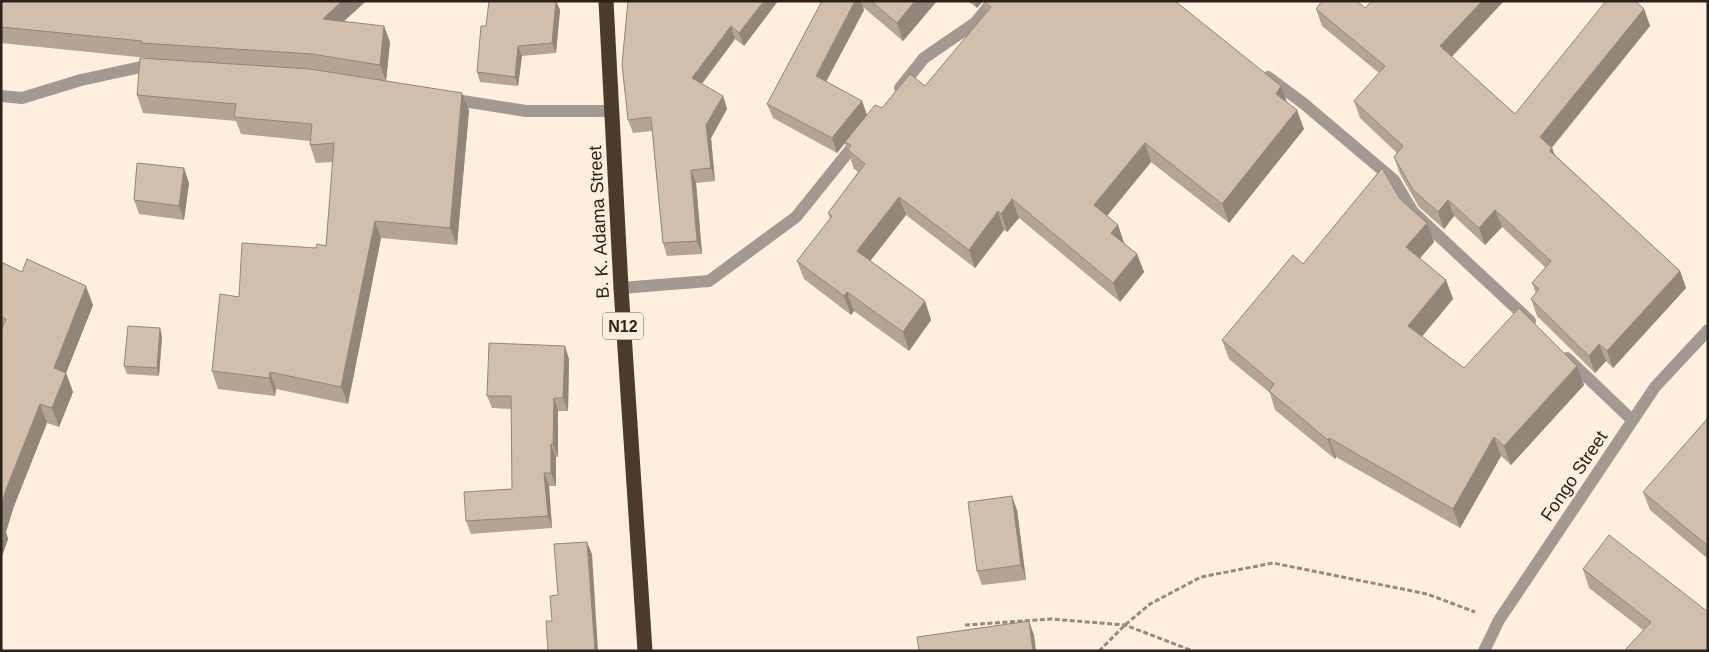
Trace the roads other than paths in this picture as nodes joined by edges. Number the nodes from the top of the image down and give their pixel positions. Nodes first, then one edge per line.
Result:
1 (606, 1) edge
2 (993, 1) edge
3 (168, 69) edge
4 (1257, 69) edge
5 (1, 96) edge
6 (894, 96) edge
7 (440, 98) edge
8 (611, 111) junction
9 (863, 134) edge
10 (621, 288) junction
11 (1708, 330) edge
12 (1540, 331) edge
13 (1560, 351) edge
14 (1632, 420) junction
15 (646, 651) edge
16 (1484, 651) edge

1 - 8 highway, B. K. Adama Street / N12
2 - 6 street
3 - 5 street
4 - 12 street
7 - 8 street
8 - 10 highway, B. K. Adama Street / N12
9 - 10 street
10 - 15 highway, B. K. Adama Street / N12
11 - 14 street, Fongo Street
13 - 14 street
14 - 16 street, Fongo Street

